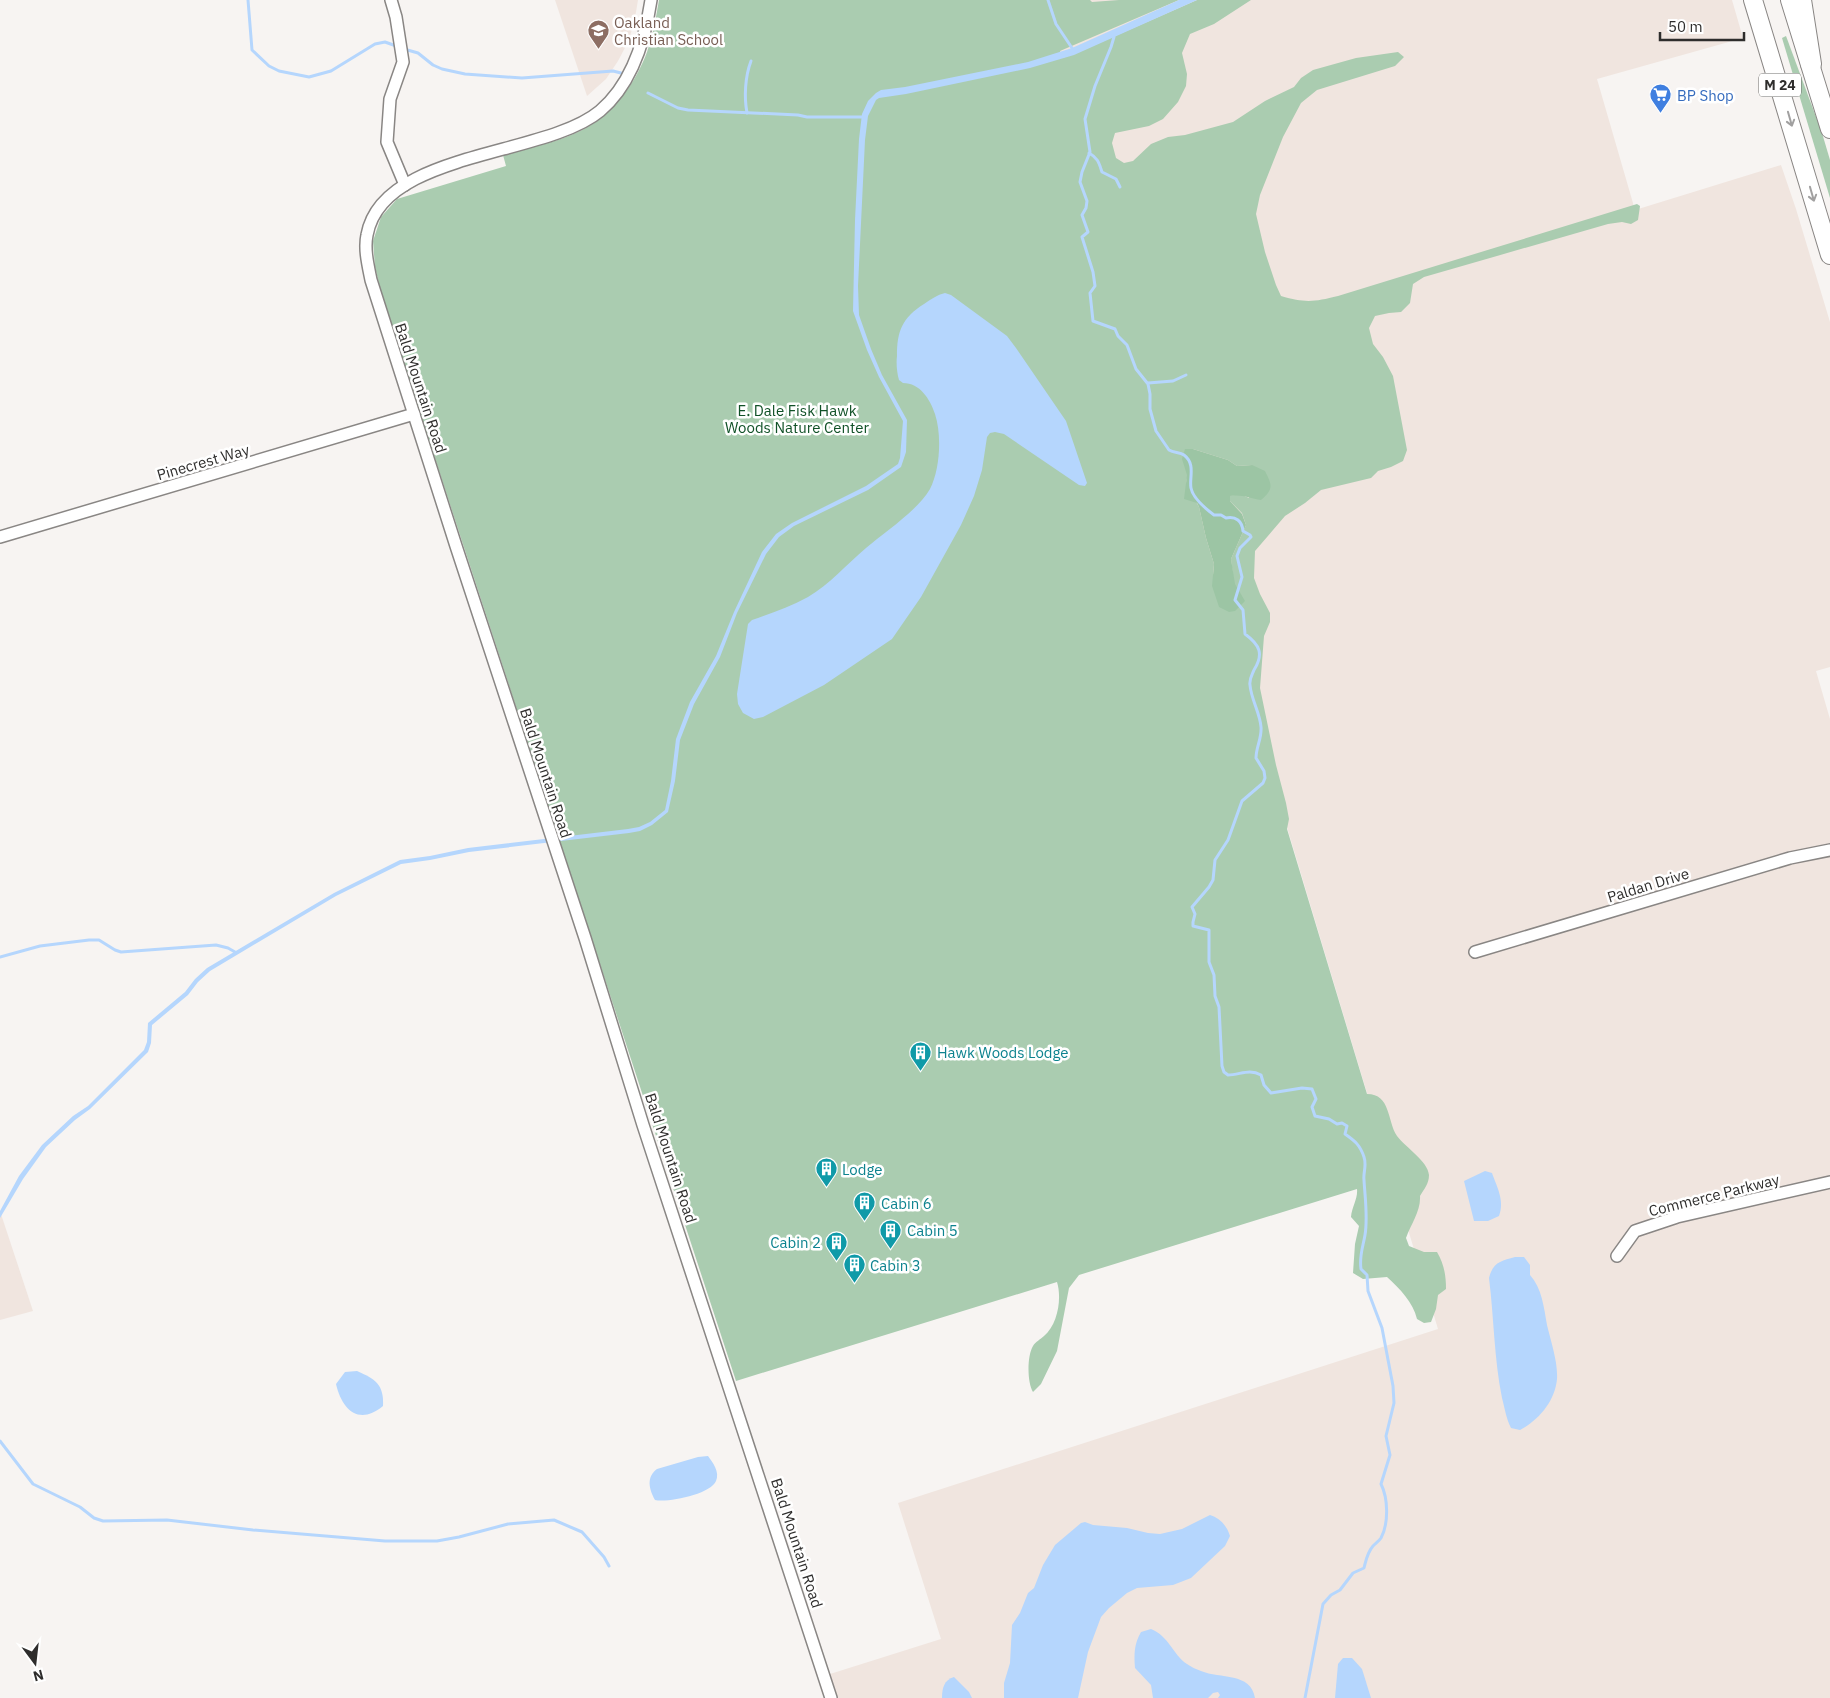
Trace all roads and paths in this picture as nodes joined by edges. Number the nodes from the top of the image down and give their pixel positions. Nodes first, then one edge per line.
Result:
1 (391, 0) edge
2 (651, 0) edge
3 (1753, 0) edge
4 (1790, 0) edge
5 (1801, 0) edge
6 (1811, 64) junction
7 (1830, 129) edge
8 (405, 185) junction
9 (1829, 250) edge
10 (414, 414) junction
11 (0, 537) edge
12 (1830, 850) edge
13 (1475, 952) dead end
14 (1830, 1182) edge
15 (1617, 1256) dead end
16 (831, 1698) edge

1 - 8 street
2 - 8 street, Bald Mountain Road
3 -> 9 main road, M 24
4 - 6 main road, M 24
5 - 6 highway
6 - 7 main road, M 24
8 - 10 street, Bald Mountain Road
10 - 11 street, Pinecrest Way
10 - 16 street, Bald Mountain Road
12 - 13 street, Paldan Drive
14 - 15 street, Commerce Parkway

